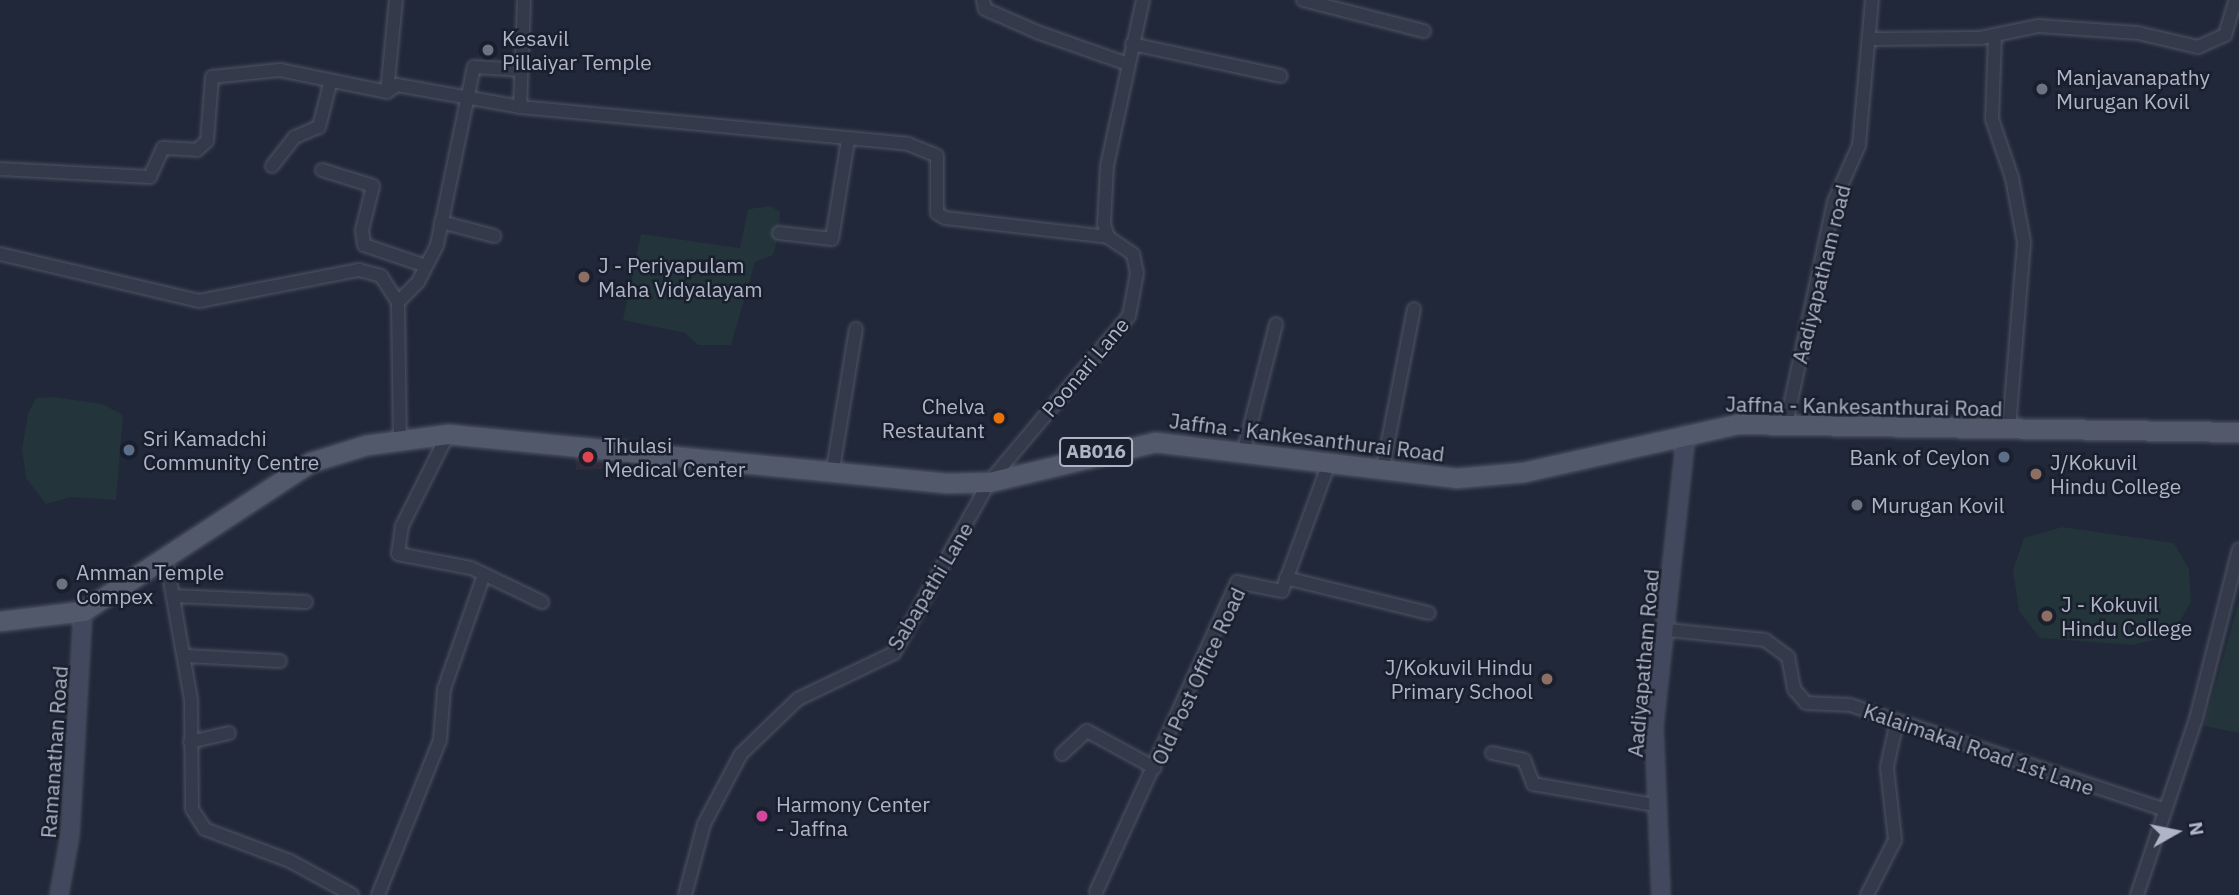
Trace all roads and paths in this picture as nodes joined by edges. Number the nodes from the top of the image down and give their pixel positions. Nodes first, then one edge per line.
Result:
1 (396, 0) edge
2 (524, 0) edge
3 (983, 0) edge
4 (1143, 0) edge
5 (1303, 0) edge
6 (1871, 0) edge
7 (2236, 0) edge
8 (1424, 31) dead end
9 (1995, 35) junction
10 (1873, 39) junction
11 (1132, 44) junction
12 (1128, 64) junction
13 (521, 70) junction
14 (1281, 76) dead end
15 (330, 84) junction
16 (387, 92) junction
17 (465, 97) junction
18 (520, 107) junction
19 (848, 139) junction
20 (272, 166) dead end
21 (0, 169) edge
22 (323, 170) dead end
23 (441, 222) junction
24 (779, 233) dead end
25 (494, 236) dead end
26 (1108, 237) junction
27 (0, 254) edge
28 (426, 266) junction
29 (398, 302) junction
30 (1414, 309) dead end
31 (1276, 324) dead end
32 (856, 329) dead end
33 (1786, 424) junction
34 (2009, 430) junction
35 (2239, 432) edge
36 (448, 434) junction
37 (1686, 434) junction
38 (400, 438) junction
39 (1244, 450) junction
40 (1328, 466) junction
41 (833, 469) junction
42 (1382, 472) junction
43 (989, 482) junction
44 (2239, 549) edge
45 (166, 558) junction
46 (484, 575) junction
47 (1286, 579) junction
48 (174, 596) junction
49 (306, 602) dead end
50 (542, 602) dead end
51 (83, 611) junction
52 (1429, 612) dead end
53 (0, 621) edge
54 (1668, 630) junction
55 (186, 656) junction
56 (280, 662) dead end
57 (1897, 721) junction
58 (229, 733) dead end
59 (190, 742) junction
60 (1492, 752) dead end
61 (1062, 754) dead end
62 (1155, 768) junction
63 (1655, 805) junction
64 (2162, 809) junction
65 (1096, 892) dead end
66 (59, 895) edge
67 (352, 895) edge
68 (378, 895) edge
69 (685, 895) edge
70 (1661, 895) edge
71 (1867, 895) edge
72 (2137, 895) edge

1 - 16 street
2 - 13 street
3 - 12 street
4 - 11 street
5 - 8 street
6 - 10 street, Aadiyapatham road
7 - 9 street
9 - 10 street
9 - 34 street
10 - 33 street, Aadiyapatham road
11 - 12 street
11 - 14 street
12 - 26 street
13 - 17 street
13 - 18 street
15 - 16 street
15 - 20 street
15 - 21 street
16 - 17 street
17 - 18 street
17 - 23 street
18 - 19 street
19 - 24 street
19 - 26 street
22 - 28 street
23 - 25 street
23 - 28 street
26 - 43 street, Poonari Lane
27 - 29 street
28 - 29 street
29 - 38 street
30 - 42 street
31 - 39 street
32 - 41 street
33 - 34 main road, Jaffna - Kankesanthurai Road / AB016
33 - 37 main road, Jaffna - Kankesanthurai Road / AB016
34 - 35 main road, Jaffna - Kankesanthurai Road / AB016
36 - 38 main road, Jaffna - Kankesanthurai Road / AB016
36 - 41 main road, Jaffna - Kankesanthurai Road / AB016
36 - 46 street
37 - 42 main road, Jaffna - Kankesanthurai Road / AB016
37 - 54 street, Aadiyapatham Road
38 - 45 main road, Jaffna - Kankesanthurai Road / AB016
39 - 40 main road, Jaffna - Kankesanthurai Road / AB016
39 - 43 main road, Jaffna - Kankesanthurai Road / AB016
40 - 42 main road, Jaffna - Kankesanthurai Road / AB016
40 - 47 street
41 - 43 main road, Jaffna - Kankesanthurai Road / AB016
43 - 69 street, Sabapathi Lane
44 - 64 street
45 - 48 street
45 - 51 main road, Jaffna - Kankesanthurai Road / AB016
46 - 50 street
46 - 68 street
47 - 52 street
47 - 62 street, Old Post Office Road
48 - 49 street
48 - 55 street
51 - 53 main road, Jaffna - Kankesanthurai Road / AB016
51 - 66 street, Ramanathan Road
54 - 57 street, Kalaimakal Road 1st Lane
54 - 63 street, Aadiyapatham Road
55 - 56 street
55 - 59 street
57 - 64 street, Kalaimakal Road 1st Lane
57 - 71 street
58 - 59 street
59 - 67 street
60 - 63 street
61 - 62 street
62 - 65 street, Old Post Office Road
63 - 70 street, Aadiyapatham Road
64 - 72 street

